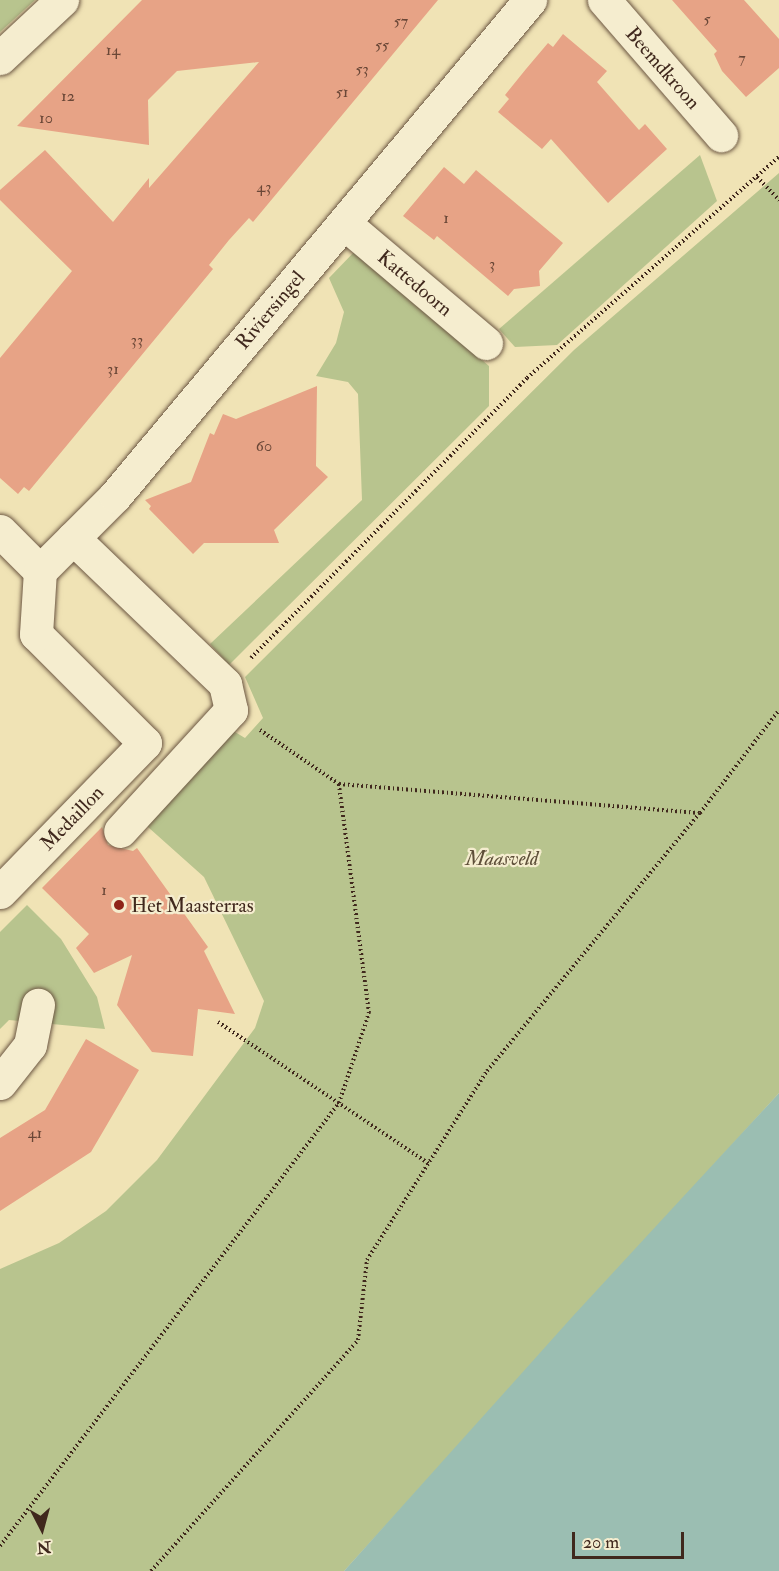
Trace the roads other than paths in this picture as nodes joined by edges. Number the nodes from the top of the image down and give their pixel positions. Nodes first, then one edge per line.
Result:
1 (62, 0) edge
2 (530, 0) edge
3 (604, 0) edge
4 (0, 58) edge
5 (721, 135) dead end
6 (344, 223) junction
7 (486, 343) dead end
8 (0, 531) edge
9 (73, 538) junction
10 (40, 571) junction
11 (120, 831) dead end
12 (0, 892) edge
13 (38, 1005) dead end
14 (0, 1083) edge

1 - 4 street
2 - 6 street, Riviersingel
3 - 5 street, Beemdkroon
6 - 7 street, Kattedoorn
6 - 9 street, Riviersingel
8 - 10 street
9 - 10 street, Riviersingel
9 - 11 street
10 - 12 street, Medaillon
13 - 14 street

